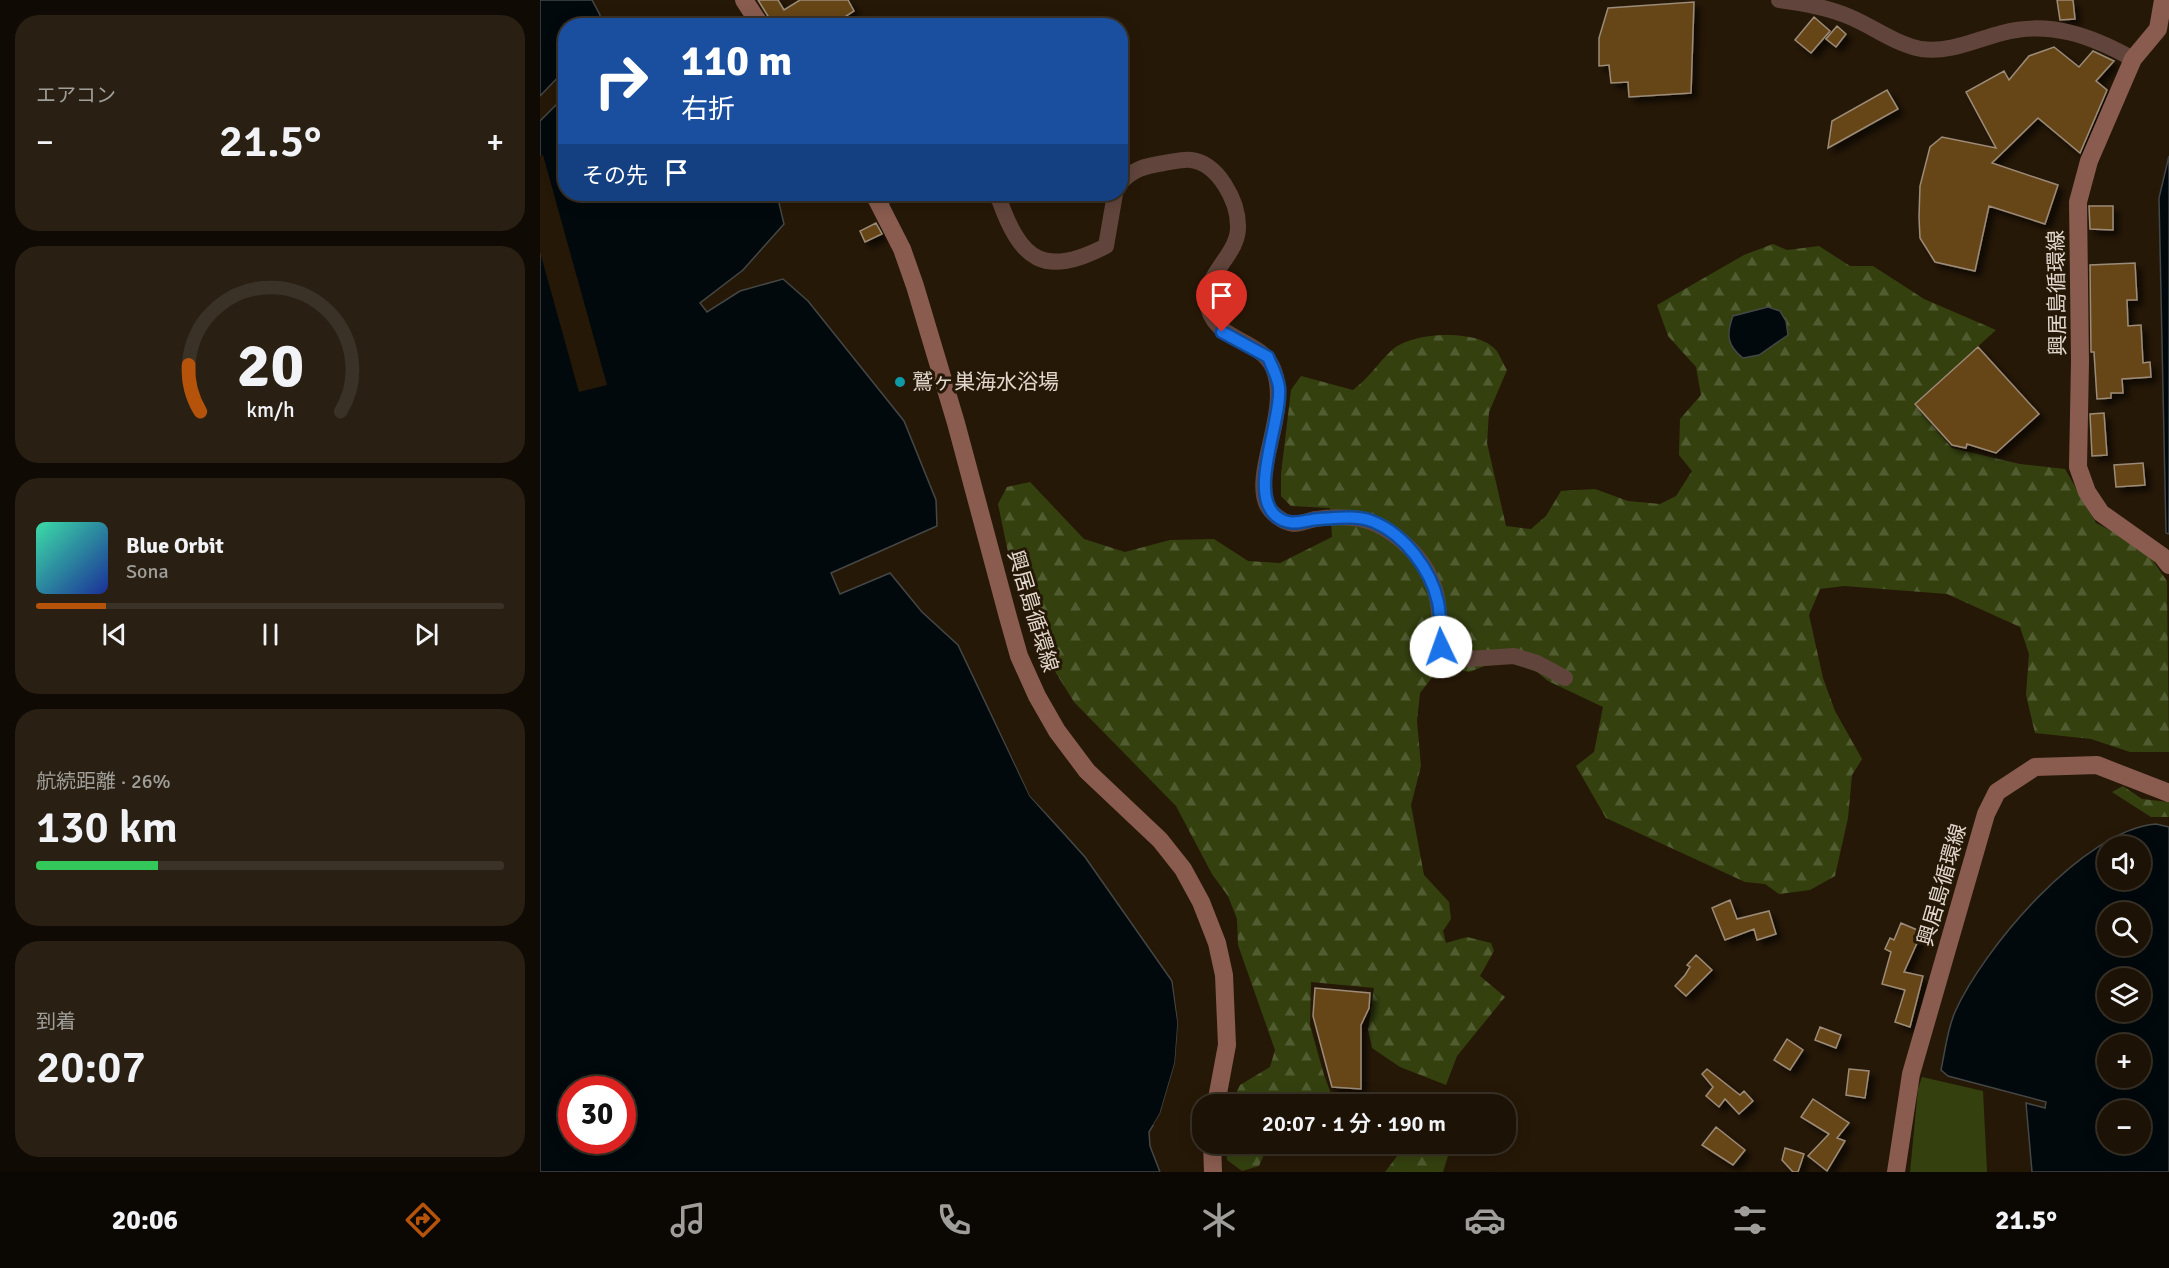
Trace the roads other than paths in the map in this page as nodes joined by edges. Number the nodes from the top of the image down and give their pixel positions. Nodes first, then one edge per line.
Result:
1 (744, 0) edge
2 (1779, 0) edge
3 (2163, 0) edge
4 (756, 18) edge
5 (2133, 59) junction
6 (1128, 175) edge
7 (883, 201) edge
8 (1000, 201) edge
9 (1114, 201) edge
10 (2169, 565) edge
11 (1565, 678) dead end
12 (2169, 793) edge
13 (1218, 1094) edge
14 (1212, 1154) edge
15 (1213, 1172) edge
16 (1896, 1172) edge

1 - 4 main road
2 - 5 street
3 - 5 main road, 興居島循環線
5 - 10 main road, 興居島循環線
6 - 11 street
7 - 13 main road, 興居島循環線
8 - 9 street
12 - 16 main road, 興居島循環線
14 - 15 main road

